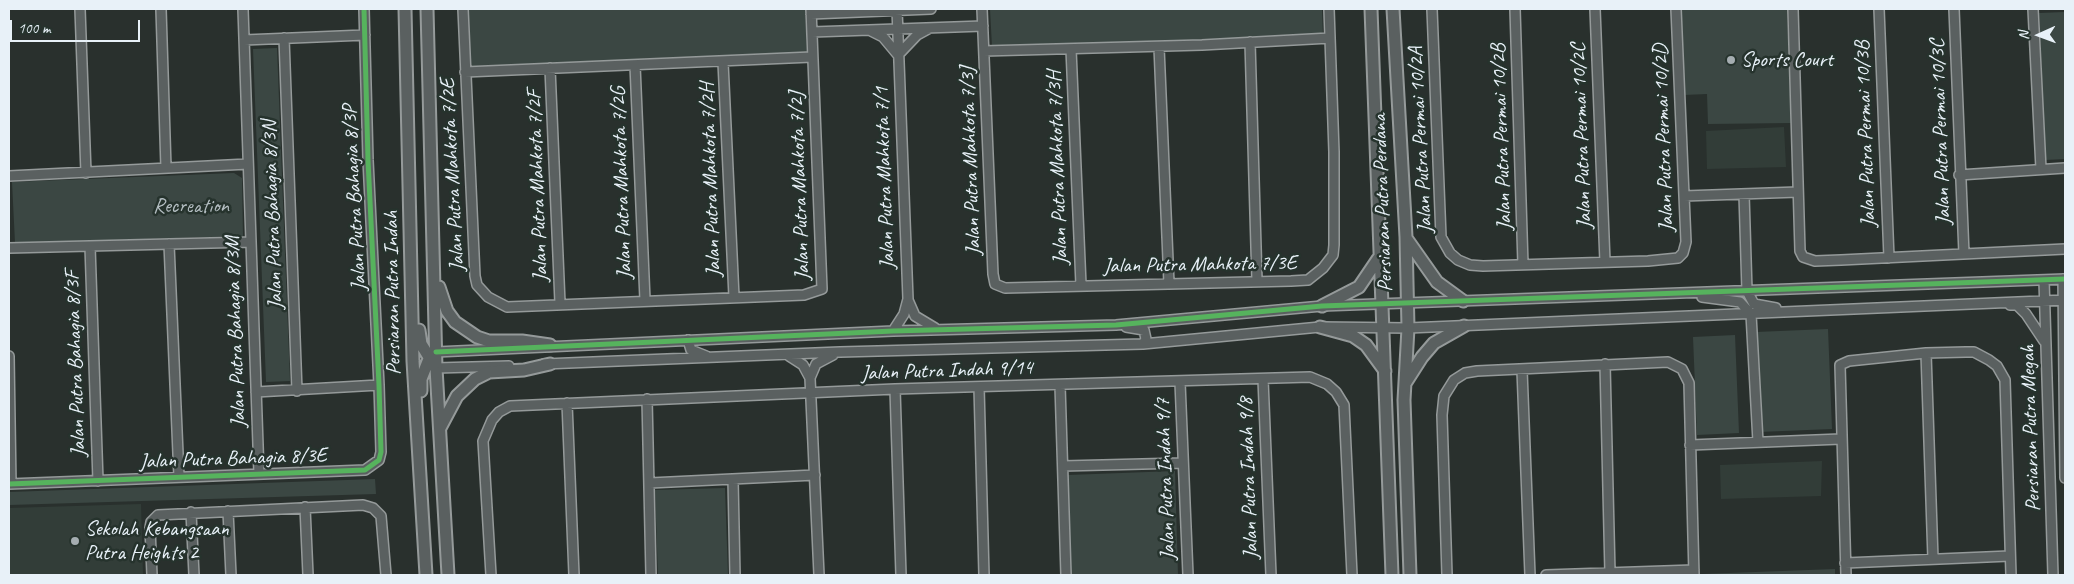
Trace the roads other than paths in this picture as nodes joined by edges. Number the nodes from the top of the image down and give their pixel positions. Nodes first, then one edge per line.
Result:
1 (80, 9) edge
2 (161, 9) edge
3 (243, 9) edge
4 (364, 9) edge
5 (404, 9) edge
6 (426, 9) edge
7 (464, 9) edge
8 (930, 9) edge
9 (982, 9) edge
10 (1329, 9) edge
11 (1371, 9) edge
12 (1393, 9) edge
13 (1432, 9) edge
14 (1515, 9) edge
15 (1595, 9) edge
16 (1676, 9) edge
17 (1794, 9) edge
18 (1878, 9) edge
19 (1954, 9) edge
20 (2033, 9) edge
21 (897, 10) edge
22 (871, 11) edge
23 (811, 15) edge
24 (983, 26) junction
25 (934, 28) junction
26 (897, 29) junction
27 (868, 31) junction
28 (812, 32) junction
29 (365, 35) junction
30 (284, 38) junction
31 (1330, 38) junction
32 (244, 40) junction
33 (1250, 42) junction
34 (1159, 47) junction
35 (1070, 49) junction
36 (984, 51) junction
37 (898, 55) junction
38 (812, 57) junction
39 (724, 62) junction
40 (635, 65) junction
41 (550, 68) junction
42 (465, 72) junction
43 (248, 164) junction
44 (166, 168) junction
45 (2065, 168) edge
46 (2041, 169) junction
47 (86, 173) junction
48 (1959, 175) junction
49 (9, 176) edge
50 (1798, 192) junction
51 (1744, 194) junction
52 (1684, 196) junction
53 (1406, 237) junction
54 (251, 242) junction
55 (169, 244) junction
56 (90, 246) junction
57 (9, 248) edge
58 (2065, 250) edge
59 (1964, 254) junction
60 (1889, 258) junction
61 (1378, 259) junction
62 (1672, 259) joint
63 (434, 261) junction
64 (1605, 262) junction
65 (1523, 265) junction
66 (1746, 275) junction
67 (2064, 279) edge
68 (2044, 280) junction
69 (1258, 281) junction
70 (1169, 284) junction
71 (1081, 285) junction
72 (1022, 288) joint
73 (1768, 290) junction
74 (412, 291) junction
75 (1735, 291) junction
76 (1747, 291) junction
77 (1692, 293) junction
78 (734, 298) junction
79 (644, 300) junction
80 (908, 300) junction
81 (2064, 300) edge
82 (1463, 301) junction
83 (2044, 301) junction
84 (560, 303) junction
85 (1995, 303) junction
86 (1382, 304) junction
87 (1406, 304) junction
88 (1322, 306) junction
89 (1785, 312) junction
90 (1771, 313) junction
91 (1738, 314) junction
92 (1751, 314) junction
93 (1116, 325) junction
94 (1464, 326) junction
95 (1320, 327) junction
96 (1383, 327) junction
97 (1408, 328) junction
98 (937, 329) junction
99 (893, 331) junction
100 (1752, 333) junction
101 (688, 340) junction
102 (2064, 341) edge
103 (2046, 343) junction
104 (1144, 344) junction
105 (550, 345) junction
106 (840, 352) junction
107 (1926, 353) junction
108 (778, 355) junction
109 (9, 356) edge
110 (710, 358) junction
111 (434, 360) junction
112 (550, 364) junction
113 (1610, 364) junction
114 (1522, 370) junction
115 (1386, 373) junction
116 (810, 378) junction
117 (1263, 379) junction
118 (1180, 382) junction
119 (1060, 385) junction
120 (380, 386) junction
121 (979, 387) junction
122 (895, 389) junction
123 (296, 390) junction
124 (256, 392) junction
125 (811, 394) junction
126 (647, 400) junction
127 (1404, 400) junction
128 (567, 403) junction
129 (2064, 427) edge
130 (440, 429) junction
131 (1841, 439) junction
132 (1758, 442) junction
133 (418, 445) junction
134 (1690, 445) junction
135 (1182, 463) junction
136 (1063, 466) junction
137 (259, 474) junction
138 (815, 475) junction
139 (179, 477) junction
140 (2065, 478) edge
141 (733, 480) junction
142 (98, 481) junction
143 (10, 484) edge
144 (650, 484) junction
145 (305, 507) junction
146 (228, 510) junction
147 (192, 512) junction
148 (423, 526) junction
149 (446, 526) junction
150 (2010, 556) junction
151 (1934, 559) junction
152 (1845, 563) junction
153 (1694, 572) edge
154 (1610, 573) junction
155 (152, 575) edge
156 (194, 575) edge
157 (231, 575) edge
158 (308, 575) edge
159 (386, 575) edge
160 (426, 575) edge
161 (448, 575) edge
162 (491, 575) edge
163 (574, 575) edge
164 (651, 575) edge
165 (735, 575) edge
166 (819, 575) edge
167 (901, 575) edge
168 (984, 575) edge
169 (1066, 575) edge
170 (1188, 575) edge
171 (1270, 575) edge
172 (1352, 575) edge
173 (1392, 575) edge
174 (1410, 575) edge
175 (1448, 575) edge
176 (1530, 575) edge
177 (1546, 575) edge
178 (1846, 575) edge
179 (2011, 575) edge
180 (2053, 575) edge

1 - 47 street
2 - 44 street
3 - 32 street, Jalan Putra Bahagia 8/3M
4 - 29 street, Jalan Putra Bahagia 8/3P
5 - 74 main road, Persiaran Putra Indah
6 - 63 main road, Persiaran Putra Indah
7 - 42 street, Jalan Putra Mahkota 7/2E
8 - 21 street
9 - 24 street, Jalan Putra Mahkota 7/3J
10 - 31 street, Jalan Putra Mahkota 7/3E
11 - 61 main road, Persiaran Putra Perdana
12 - 53 main road, Persiaran Putra Perdana
13 - 65 street, Jalan Putra Permai 10/2A
14 - 65 street, Jalan Putra Permai 10/2B
15 - 64 street, Jalan Putra Permai 10/2C
16 - 52 street, Jalan Putra Permai 10/2D
17 - 50 street
18 - 60 street, Jalan Putra Permai 10/3B
19 - 48 street, Jalan Putra Permai 10/3C
20 - 46 street
21 - 22 street
21 - 26 street, Jalan Putra Mahkota 7/1
22 - 23 street
23 - 28 street, Jalan Putra Mahkota 7/2J
24 - 25 street
24 - 36 street, Jalan Putra Mahkota 7/3J
25 - 26 street
25 - 37 street
26 - 27 street
26 - 37 street, Jalan Putra Mahkota 7/1
27 - 28 street
27 - 37 street
28 - 38 street, Jalan Putra Mahkota 7/2J
29 - 30 street
29 - 120 street, Jalan Putra Bahagia 8/3P
30 - 32 street
30 - 123 street, Jalan Putra Bahagia 8/3N
31 - 33 street
31 - 69 street, Jalan Putra Mahkota 7/3E
32 - 43 street, Jalan Putra Bahagia 8/3M
33 - 34 street
33 - 69 street
34 - 35 street
34 - 70 street
35 - 36 street
35 - 71 street, Jalan Putra Mahkota 7/3H
36 - 72 street, Jalan Putra Mahkota 7/3J
37 - 80 street, Jalan Putra Mahkota 7/1
38 - 39 street
38 - 78 street, Jalan Putra Mahkota 7/2J
39 - 40 street
39 - 78 street, Jalan Putra Mahkota 7/2H
40 - 41 street
40 - 79 street, Jalan Putra Mahkota 7/2G
41 - 42 street
41 - 84 street, Jalan Putra Mahkota 7/2F
42 - 84 street, Jalan Putra Mahkota 7/2E
43 - 44 street
43 - 54 street, Jalan Putra Bahagia 8/3M
44 - 47 street
45 - 46 street
46 - 48 street
47 - 49 street
48 - 59 street, Jalan Putra Permai 10/3C
50 - 51 street
50 - 60 street
51 - 52 street
51 - 66 street
52 - 62 street, Jalan Putra Permai 10/2D
53 - 82 main road
53 - 87 main road, Persiaran Putra Perdana
54 - 55 street
54 - 124 street, Jalan Putra Bahagia 8/3M
55 - 56 street
55 - 139 street
56 - 57 street
56 - 142 street, Jalan Putra Bahagia 8/3F
58 - 59 street
59 - 60 street
61 - 86 main road, Persiaran Putra Perdana
61 - 88 main road
62 - 64 street, Jalan Putra Permai 10/2A
63 - 105 main road
63 - 111 main road, Persiaran Putra Indah
64 - 65 street, Jalan Putra Permai 10/2A
66 - 73 street
66 - 75 street
66 - 76 street
67 - 68 street
67 - 81 street, Persiaran Putra Megah
68 - 73 street
68 - 83 street, Persiaran Putra Megah
69 - 70 street, Jalan Putra Mahkota 7/3E
70 - 71 street, Jalan Putra Mahkota 7/3E
71 - 72 street, Jalan Putra Mahkota 7/3E
73 - 76 street
74 - 111 main road
74 - 133 main road, Persiaran Putra Indah
75 - 76 street
75 - 77 street
76 - 89 street
77 - 82 street
77 - 92 street
78 - 79 street, Jalan Putra Mahkota 7/2E
79 - 84 street, Jalan Putra Mahkota 7/2E
80 - 98 street, Jalan Putra Mahkota 7/1
80 - 99 street, Jalan Putra Mahkota 7/1
81 - 83 street
81 - 102 street, Persiaran Putra Megah
82 - 87 street
83 - 85 street
83 - 103 street, Persiaran Putra Megah
85 - 89 street
85 - 103 street
86 - 87 street
86 - 88 street
86 - 96 main road, Persiaran Putra Perdana
87 - 97 main road, Persiaran Putra Perdana
88 - 93 street
89 - 90 street
90 - 92 street
90 - 100 street
91 - 92 street
91 - 94 street
91 - 100 street
92 - 100 street
93 - 98 street
93 - 104 street
94 - 97 street
94 - 127 main road
95 - 96 street
95 - 104 street
95 - 115 main road
96 - 97 street
96 - 115 main road, Persiaran Putra Perdana
97 - 127 main road, Persiaran Putra Perdana
98 - 99 street
99 - 101 street
100 - 132 street
101 - 105 street
101 - 110 street
102 - 129 street, Persiaran Putra Megah
103 - 180 street, Persiaran Putra Megah
104 - 106 street
105 - 111 street
106 - 108 street
106 - 116 street
107 - 131 street
107 - 150 street
107 - 151 street
108 - 110 street
108 - 116 street
109 - 143 street
110 - 112 street
111 - 112 street
111 - 130 main road, Persiaran Putra Indah
111 - 133 main road
112 - 130 main road
113 - 114 street
113 - 134 street
113 - 154 street
114 - 175 street
114 - 176 street
115 - 173 main road, Persiaran Putra Perdana
116 - 125 street
117 - 118 street, Jalan Putra Indah 9/14
117 - 171 street, Jalan Putra Indah 9/8
117 - 172 street, Jalan Putra Indah 9/14
118 - 119 street, Jalan Putra Indah 9/14
118 - 135 street, Jalan Putra Indah 9/7
119 - 121 street, Jalan Putra Indah 9/14
119 - 136 street
120 - 123 street
120 - 137 street, Jalan Putra Bahagia 8/3E
121 - 122 street, Jalan Putra Indah 9/14
121 - 168 street
122 - 125 street, Jalan Putra Indah 9/14
122 - 167 street
123 - 124 street
124 - 137 street, Jalan Putra Bahagia 8/3M
125 - 126 street, Jalan Putra Indah 9/14
125 - 138 street
126 - 128 street, Jalan Putra Indah 9/14
126 - 144 street
127 - 174 main road, Persiaran Putra Perdana
128 - 162 street, Jalan Putra Indah 9/14
128 - 163 street
129 - 140 street, Persiaran Putra Megah
130 - 149 main road, Persiaran Putra Indah
131 - 132 street
131 - 152 street
132 - 134 street
133 - 148 main road, Persiaran Putra Indah
134 - 153 street
135 - 136 street
135 - 170 street, Jalan Putra Indah 9/7
136 - 169 street
137 - 139 street, Jalan Putra Bahagia 8/3E
138 - 141 street
138 - 166 street
139 - 142 street, Jalan Putra Bahagia 8/3E
141 - 144 street
141 - 165 street
142 - 143 street, Jalan Putra Bahagia 8/3E
144 - 164 street
145 - 146 street
145 - 158 street
145 - 159 street
146 - 147 street
146 - 157 street
147 - 155 street
147 - 156 street
148 - 149 main road
148 - 160 main road, Persiaran Putra Indah
149 - 161 main road, Persiaran Putra Indah
150 - 151 street
150 - 179 street
151 - 152 street
152 - 178 street
153 - 154 street
154 - 177 street

